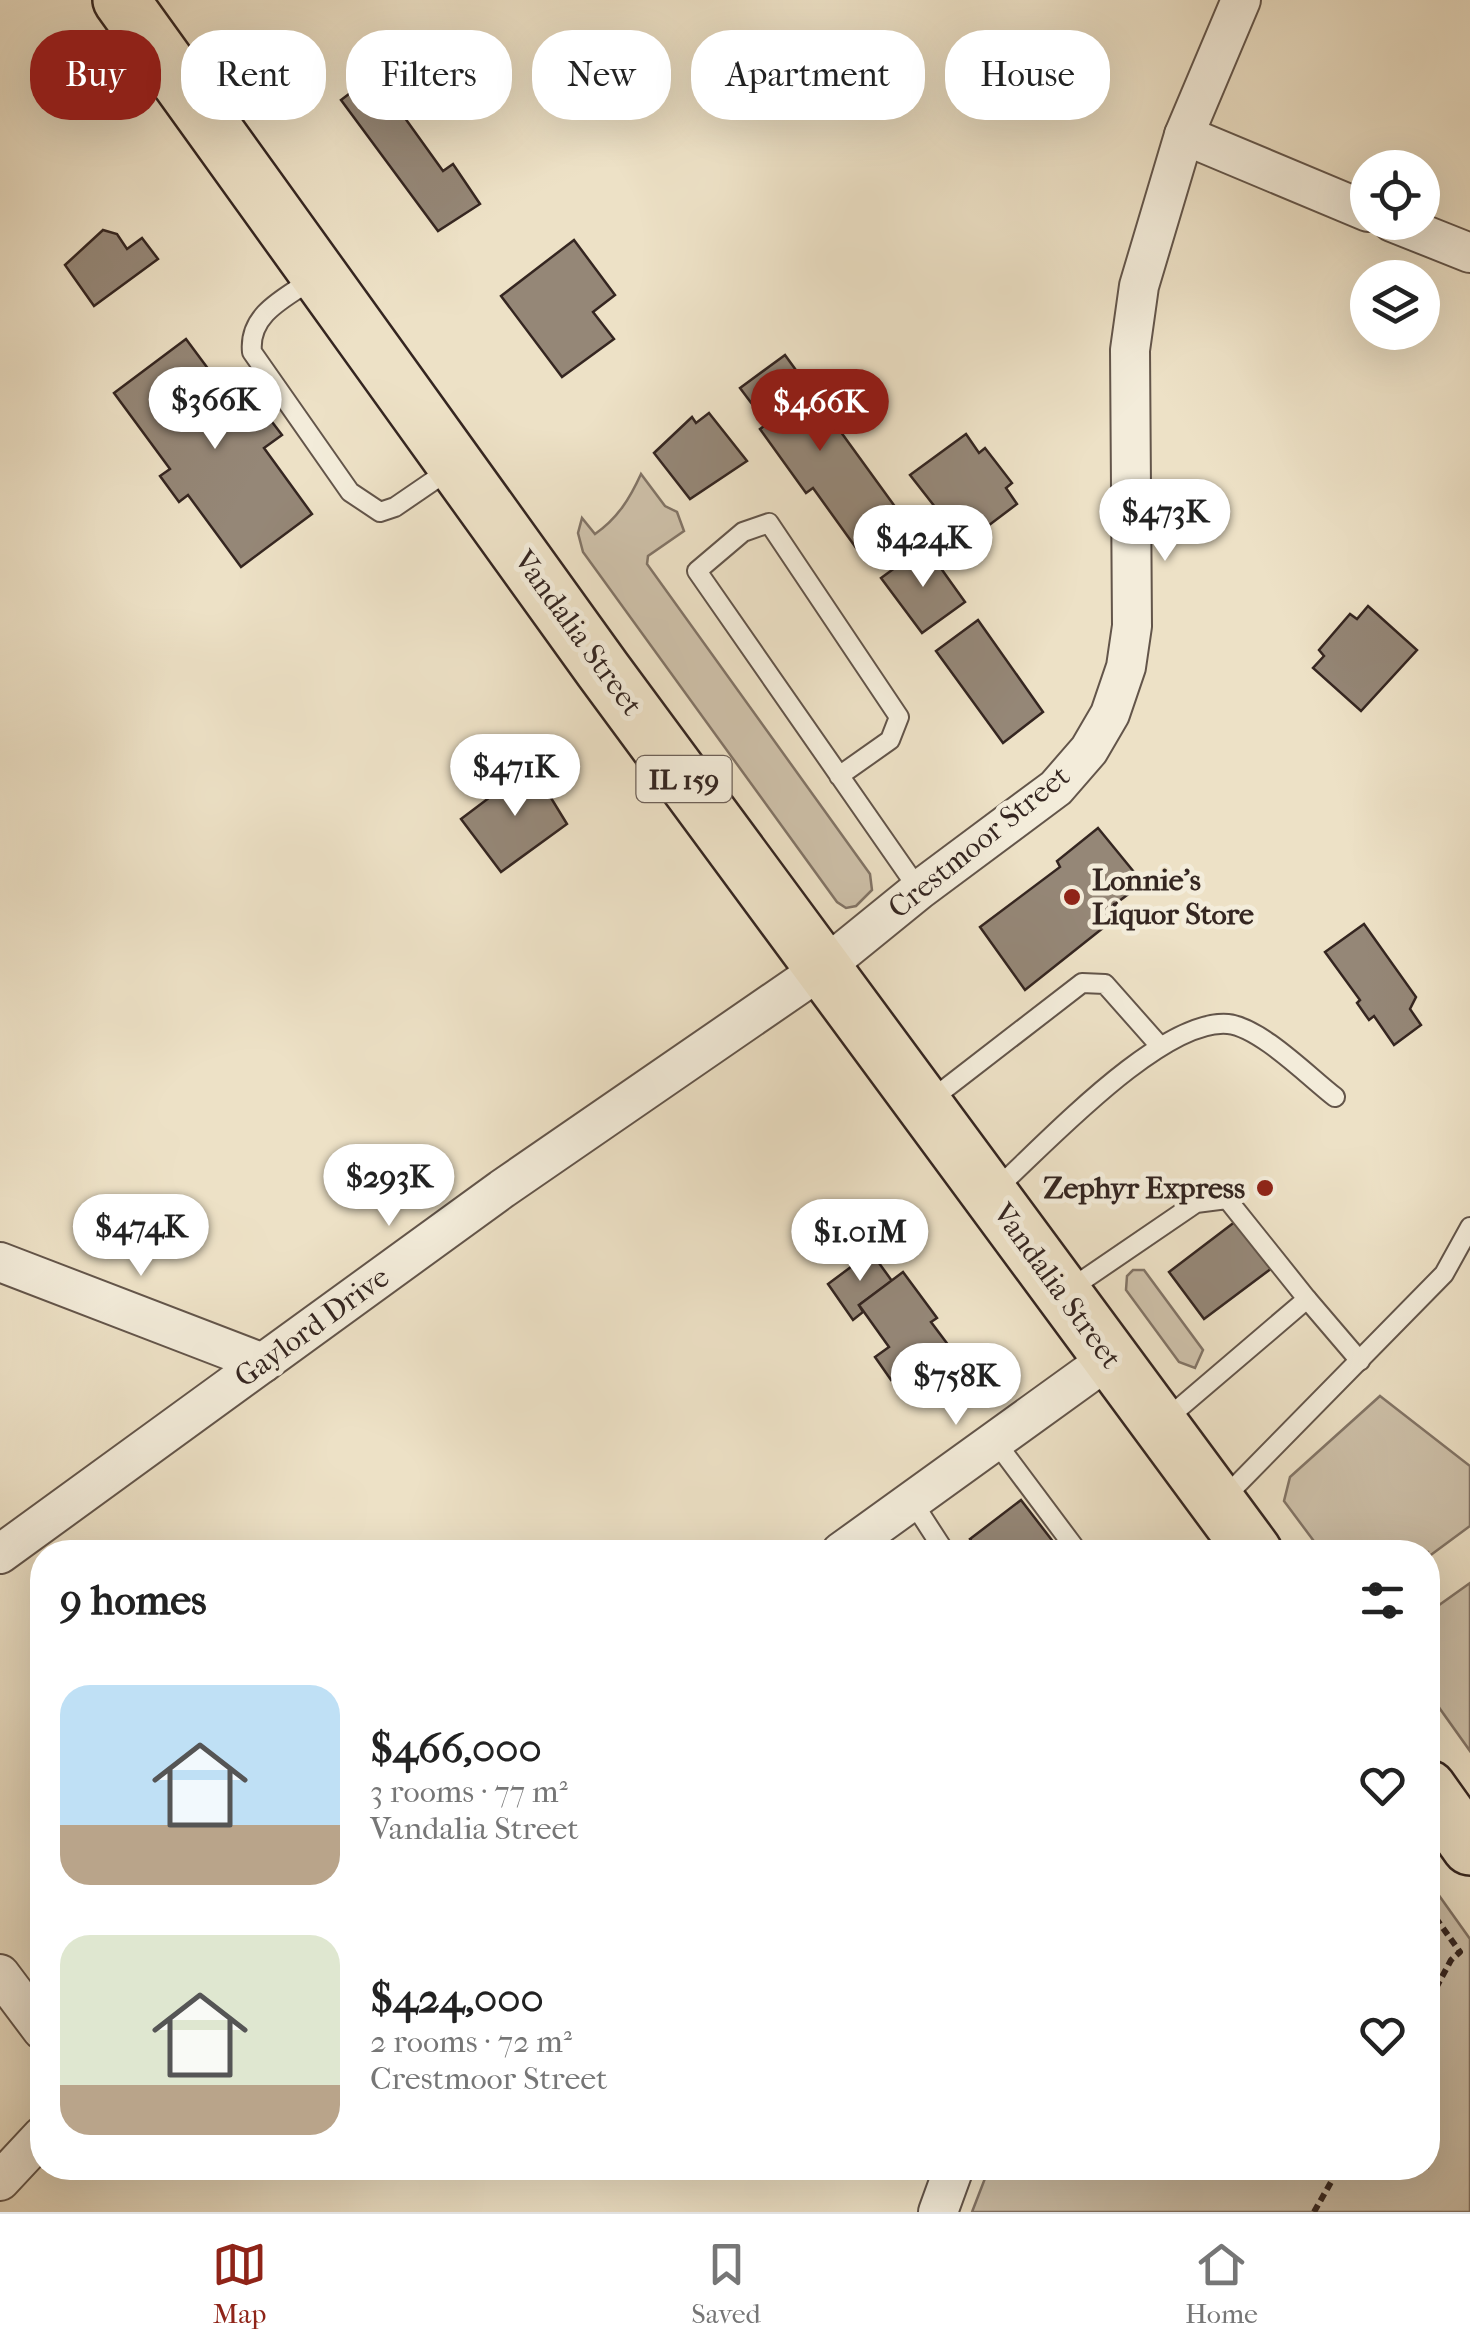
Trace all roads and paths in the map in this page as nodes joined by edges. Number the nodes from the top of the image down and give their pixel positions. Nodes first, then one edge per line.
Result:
1 (120, 0) edge
2 (1241, 0) edge
3 (1184, 134) junction
4 (1350, 204) edge
5 (1437, 240) edge
6 (1470, 253) edge
7 (318, 276) junction
8 (456, 465) junction
9 (839, 776) junction
10 (918, 890) junction
11 (823, 968) junction
12 (1159, 1045) junction
13 (1335, 1098) dead end
14 (924, 1105) junction
15 (990, 1195) junction
16 (1470, 1227) edge
17 (0, 1262) edge
18 (1064, 1294) junction
19 (1306, 1299) junction
20 (1110, 1358) junction
21 (1360, 1361) junction
22 (262, 1362) junction
23 (1160, 1424) junction
24 (996, 1441) junction
25 (912, 1501) junction
26 (1218, 1504) junction
27 (858, 1540) edge
28 (937, 1540) edge
29 (1069, 1540) edge
30 (1245, 1540) edge
31 (0, 1554) edge
32 (1440, 1805) edge
33 (1470, 1847) edge
34 (1440, 1924) edge
35 (0, 1974) edge
36 (1440, 1981) edge
37 (30, 2014) edge
38 (30, 2149) edge
39 (950, 2180) edge
40 (1331, 2180) edge
41 (0, 2181) edge
42 (938, 2212) edge
43 (1314, 2212) edge

1 - 7 main road, Vandalia Street / IL 159
2 - 3 street, Crestmoor Street
3 - 4 street
3 - 10 street, Crestmoor Street
5 - 6 street
7 - 8 main road, Vandalia Street / IL 159
7 - 8 lane
8 - 11 main road, Vandalia Street / IL 159
9 - 9 lane
9 - 10 lane
10 - 11 street, Crestmoor Street
11 - 14 main road, Vandalia Street / IL 159
11 - 22 street, Gaylord Drive
12 - 13 lane
12 - 14 lane
12 - 15 lane
14 - 15 main road, Vandalia Street / IL 159
15 - 18 main road, Vandalia Street / IL 159
16 - 21 lane
17 - 22 street
18 - 19 lane
18 - 20 main road, Vandalia Street / IL 159
19 - 21 lane
19 - 23 lane
20 - 23 main road, Vandalia Street / IL 159
20 - 24 street
21 - 26 lane
22 - 31 street, Gaylord Drive
23 - 26 main road, Vandalia Street / IL 159
24 - 25 street
24 - 29 lane
25 - 27 street
25 - 28 lane
26 - 30 main road, Vandalia Street / IL 159
32 - 33 main road
34 - 36 path
35 - 37 street
38 - 41 street
39 - 42 street
40 - 43 path

